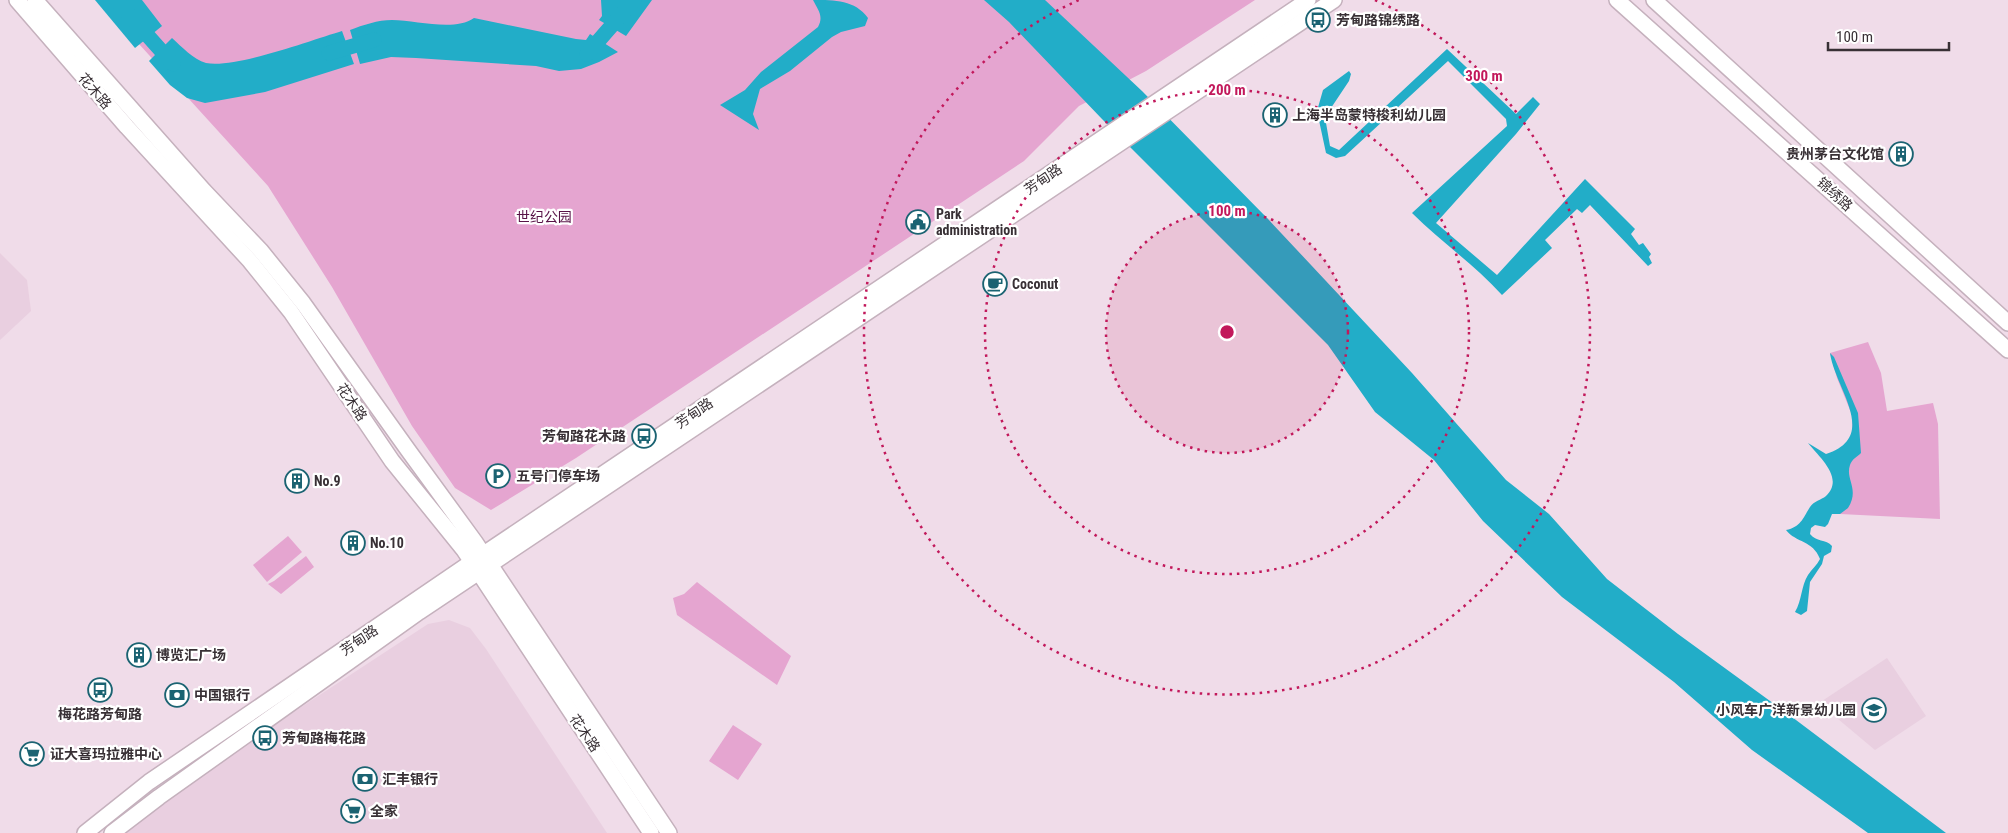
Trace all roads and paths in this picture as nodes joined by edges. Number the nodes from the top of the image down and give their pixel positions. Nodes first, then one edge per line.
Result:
1 (17, 0) edge
2 (35, 0) edge
3 (1308, 0) edge
4 (1334, 0) edge
5 (1617, 0) edge
6 (1654, 0) edge
7 (1167, 104) junction
8 (2008, 322) edge
9 (2008, 350) edge
10 (481, 563) junction
11 (85, 833) edge
12 (112, 833) edge
13 (651, 833) edge
14 (669, 833) edge

1 - 10 main road, 花木路
2 - 10 main road, 花木路
3 - 7 main road, 芳甸路
4 - 7 main road, 芳甸路
5 - 9 main road, 锦绣路
6 - 8 main road, 锦绣路
7 - 10 main road, 芳甸路
10 - 11 main road, 芳甸路
10 - 12 main road, 芳甸路
10 - 13 main road, 花木路
10 - 14 main road, 花木路

